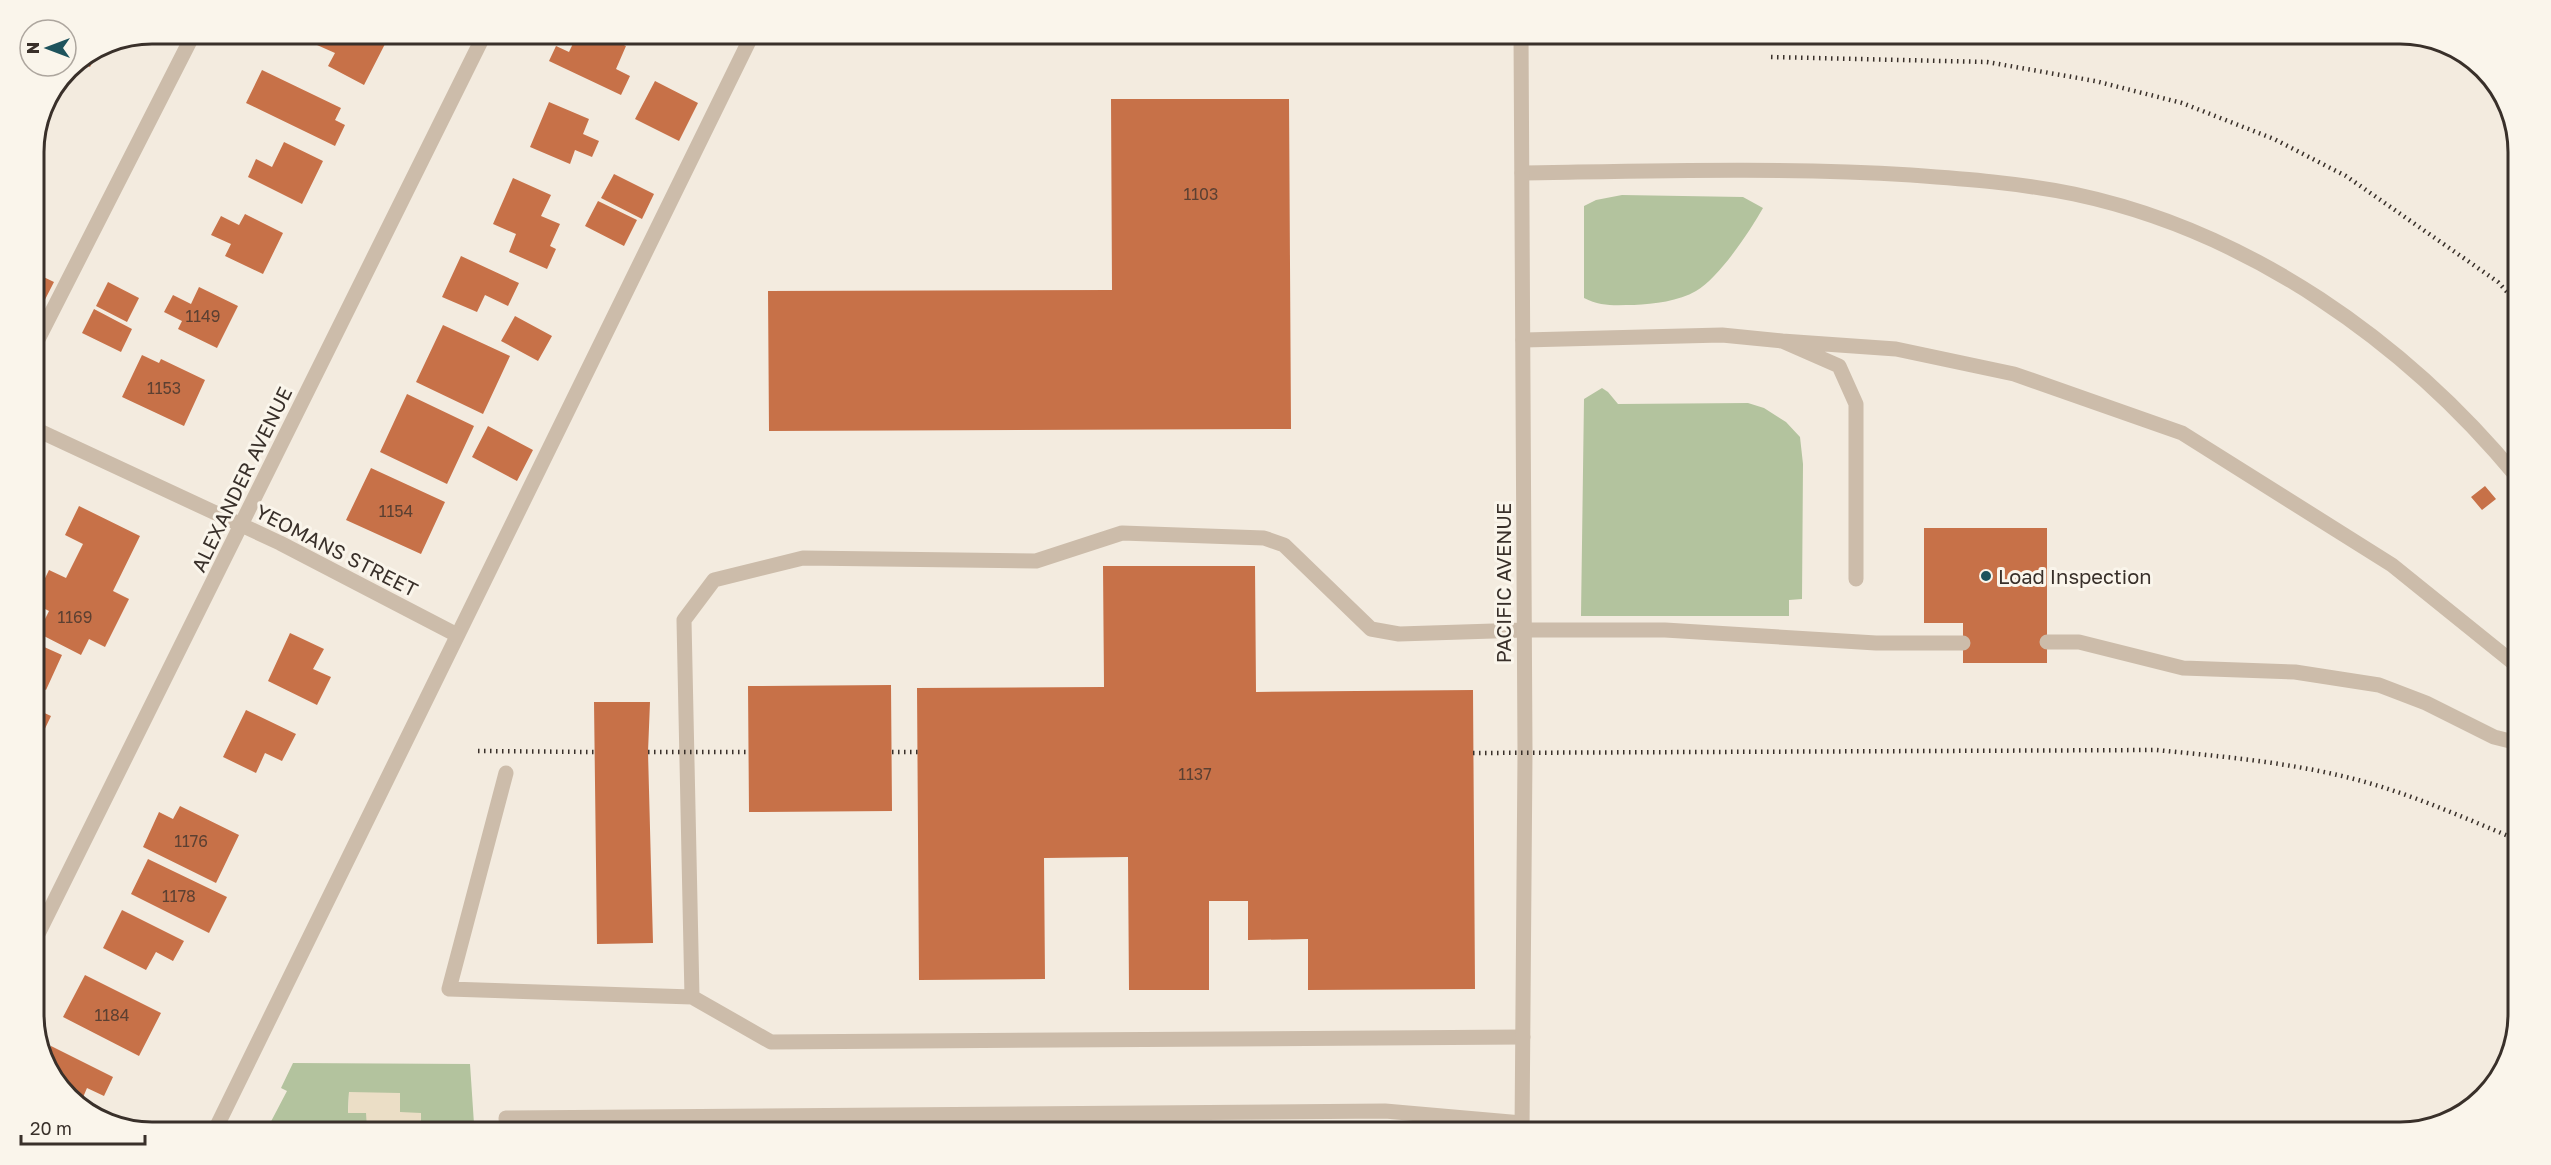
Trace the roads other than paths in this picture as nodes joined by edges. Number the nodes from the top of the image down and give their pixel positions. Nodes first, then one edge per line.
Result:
1 (188, 44) edge
2 (480, 44) edge
3 (748, 44) edge
4 (1521, 44) edge
5 (1522, 173) junction
6 (44, 326) edge
7 (1523, 340) junction
8 (1782, 341) junction
9 (44, 433) edge
10 (2507, 466) edge
11 (242, 524) junction
12 (1856, 579) dead end
13 (1525, 630) junction
14 (457, 635) junction
15 (1963, 642) dead end
16 (2047, 642) dead end
17 (2508, 658) edge
18 (2508, 740) edge
19 (507, 773) dead end
20 (44, 922) edge
21 (692, 997) junction
22 (1523, 1036) junction
23 (219, 1122) edge
24 (507, 1122) edge
25 (1474, 1122) edge
26 (1522, 1122) edge

1 - 6 street
2 - 11 street, ALEXANDER AVENUE
3 - 14 street
4 - 5 street, PACIFIC AVENUE
5 - 7 street, PACIFIC AVENUE
5 - 10 street
7 - 8 street
7 - 13 street, PACIFIC AVENUE
8 - 12 street
8 - 17 street
9 - 11 street, YEOMANS STREET
11 - 14 street, YEOMANS STREET
11 - 20 street, ALEXANDER AVENUE
13 - 15 street
13 - 21 street
13 - 22 street, PACIFIC AVENUE
14 - 23 street
16 - 18 street
19 - 21 street
21 - 22 street
22 - 26 street, PACIFIC AVENUE
24 - 25 street

